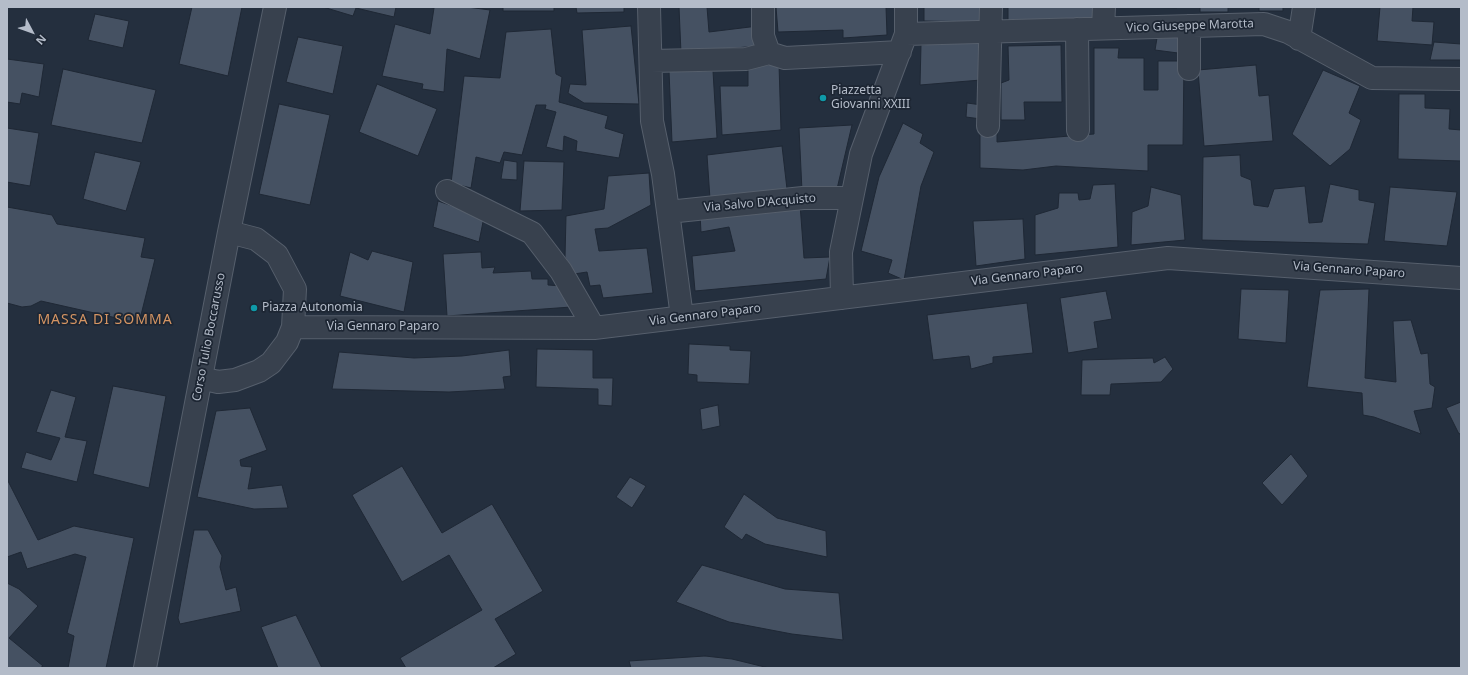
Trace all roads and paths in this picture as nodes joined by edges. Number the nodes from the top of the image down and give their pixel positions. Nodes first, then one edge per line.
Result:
1 (275, 7) edge
2 (649, 7) edge
3 (763, 7) edge
4 (906, 7) edge
5 (991, 7) edge
6 (1104, 7) edge
7 (1304, 7) edge
8 (1189, 26) junction
9 (1103, 28) junction
10 (1077, 29) junction
11 (990, 32) junction
12 (1299, 39) junction
13 (903, 43) junction
14 (769, 53) junction
15 (651, 61) junction
16 (1189, 69) dead end
17 (1461, 80) edge
18 (988, 126) dead end
19 (1078, 130) dead end
20 (447, 191) dead end
21 (852, 198) junction
22 (668, 212) junction
23 (229, 232) junction
24 (1461, 278) edge
25 (842, 298) junction
26 (682, 317) junction
27 (293, 327) junction
28 (594, 328) junction
29 (201, 378) junction
30 (145, 668) edge

1 - 23 street, Corso Tulio Boccarusso
2 - 15 street
3 - 14 street
4 - 13 street
5 - 11 street
6 - 9 street
7 - 12 street
8 - 9 street, Vico Giuseppe Marotta
8 - 12 street, Vico Giuseppe Marotta
8 - 16 street
9 - 10 street, Vico Giuseppe Marotta
10 - 11 street, Vico Giuseppe Marotta
10 - 19 street
11 - 13 street, Vico Giuseppe Marotta
11 - 18 street
12 - 17 street, Vico Giuseppe Marotta
13 - 14 street
13 - 21 street
14 - 15 street
15 - 22 street
20 - 28 street
21 - 22 street, Via Salvo D'Acquisto
21 - 25 street
22 - 26 street
23 - 27 street
23 - 29 street, Corso Tulio Boccarusso
24 - 25 street, Via Gennaro Paparo
25 - 26 street, Via Gennaro Paparo
26 - 28 street, Via Gennaro Paparo
27 - 28 street, Via Gennaro Paparo
27 - 29 street
29 - 30 street, Corso Tulio Boccarusso

